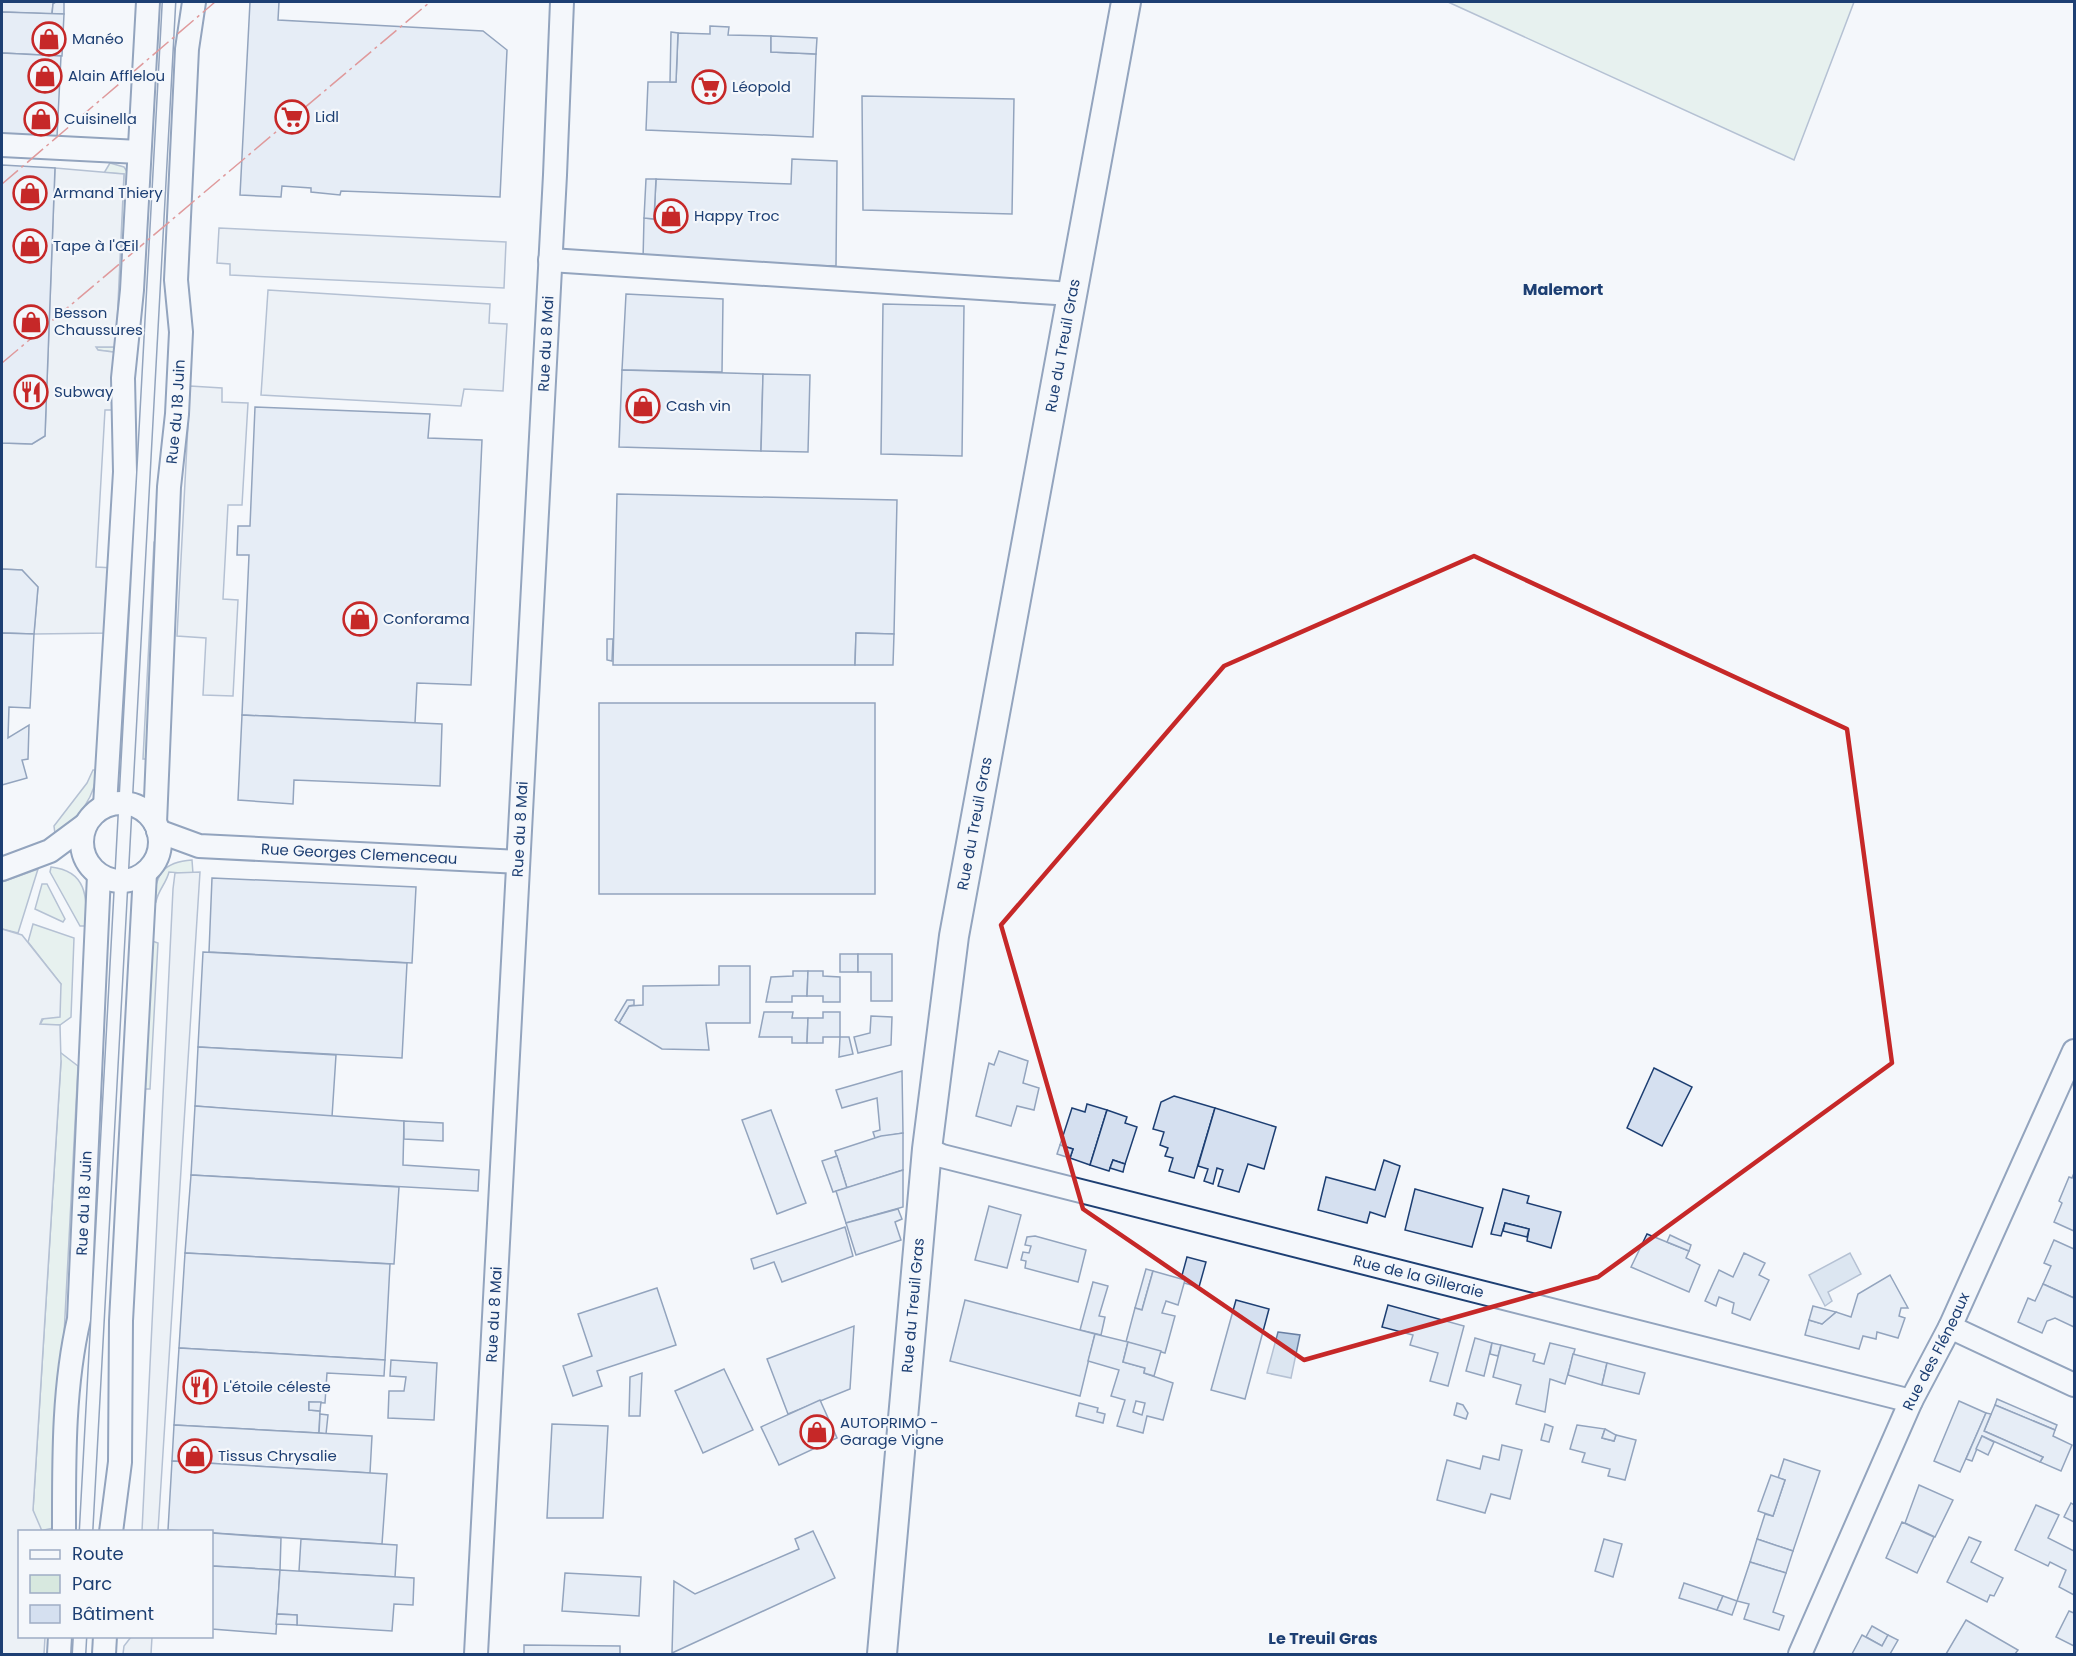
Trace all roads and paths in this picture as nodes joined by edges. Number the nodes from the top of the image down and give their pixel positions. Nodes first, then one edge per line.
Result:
1 (148, 2) edge
2 (169, 2) edge
3 (194, 2) edge
4 (561, 2) edge
5 (1126, 2) edge
6 (2, 146) edge
7 (139, 152) junction
8 (550, 260) junction
9 (1072, 294) junction
10 (116, 804) junction
11 (85, 825) junction
12 (157, 827) junction
13 (199, 846) junction
14 (50, 851) junction
15 (518, 861) junction
16 (150, 867) junction
17 (2, 869) edge
18 (93, 869) junction
19 (120, 881) junction
20 (2074, 1051) edge
21 (927, 1149) junction
22 (1950, 1327) junction
23 (2074, 1385) edge
24 (1911, 1401) junction
25 (64, 1530) edge
26 (86, 1530) edge
27 (111, 1530) edge
28 (60, 1638) edge
29 (80, 1638) edge
30 (105, 1638) edge
31 (59, 1654) edge
32 (79, 1654) edge
33 (104, 1654) edge
34 (476, 1654) edge
35 (882, 1654) edge
36 (1800, 1654) edge

1 - 7 street
2 - 10 lane
3 - 12 street, Rue du 18 Juin
4 - 8 street, Rue du 8 Mai
5 - 9 street, Rue du Treuil Gras
6 - 7 street
7 - 10 street
8 - 9 street
8 - 15 street, Rue du 8 Mai
9 - 21 street, Rue du Treuil Gras
10 - 11 street
10 - 12 street
10 - 19 lane
11 - 14 street
11 - 18 street, Rue du 18 Juin
12 - 13 street
12 - 16 street, Rue du 18 Juin
13 - 15 street, Rue Georges Clemenceau
13 - 16 street
14 - 17 street
14 - 18 street
15 - 34 street, Rue du 8 Mai
16 - 19 street
16 - 27 street, Rue du 18 Juin
18 - 19 street
18 - 25 street, Rue du 18 Juin
19 - 26 lane
20 - 22 street, Rue des Fléneaux
21 - 24 street, Rue de la Gilleraie
21 - 35 street, Rue du Treuil Gras
22 - 23 street
22 - 24 street, Rue des Fléneaux
24 - 36 street, Rue des Fléneaux
28 - 31 street
29 - 32 lane
30 - 33 street

